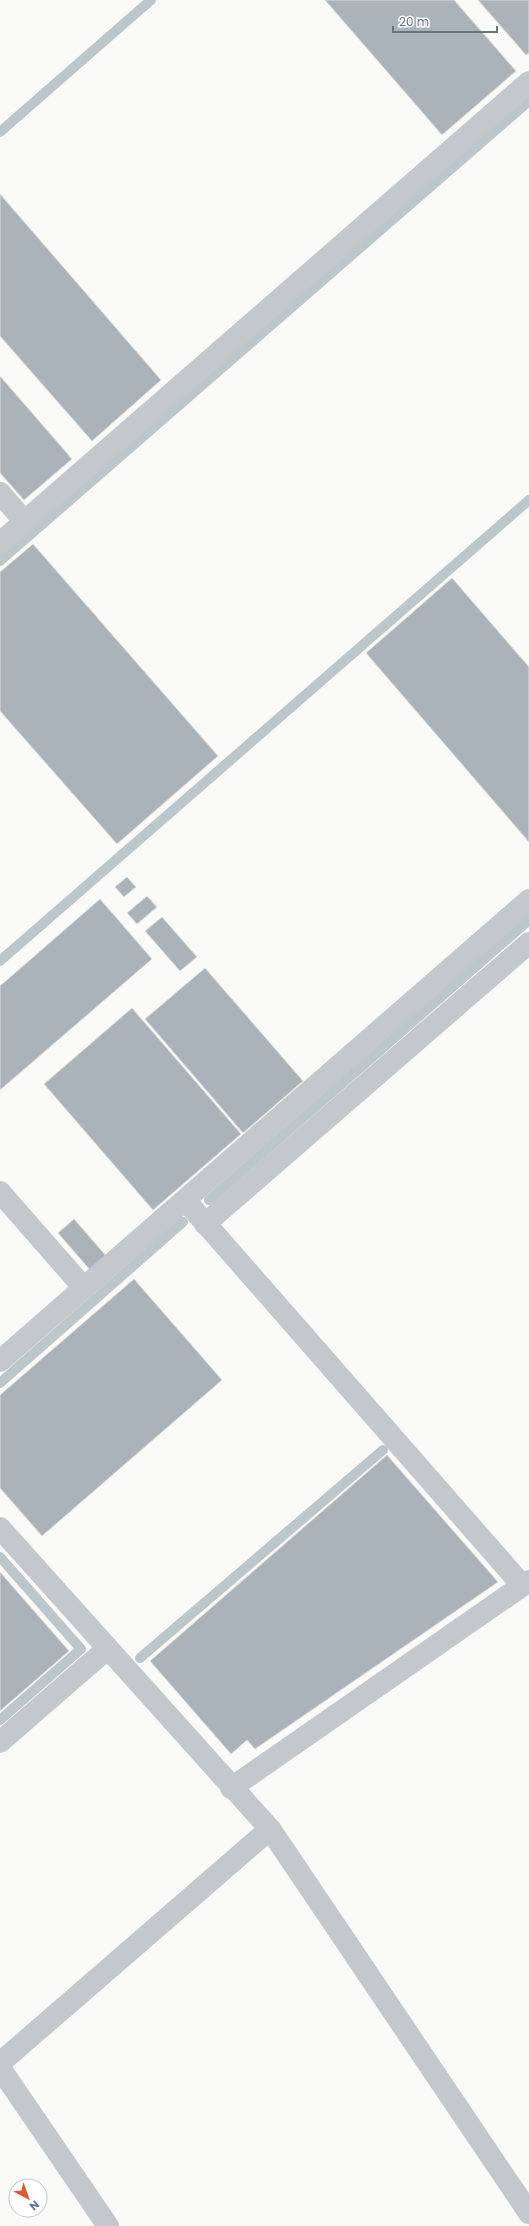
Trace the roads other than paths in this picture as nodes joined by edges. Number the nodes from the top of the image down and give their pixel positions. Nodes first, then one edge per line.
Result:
1 (529, 82) edge
2 (0, 493) edge
3 (25, 522) junction
4 (0, 543) edge
5 (529, 900) edge
6 (529, 943) edge
7 (0, 1192) edge
8 (185, 1200) junction
9 (205, 1224) junction
10 (84, 1288) junction
11 (0, 1361) edge
12 (0, 1528) edge
13 (526, 1583) edge
14 (107, 1649) junction
15 (0, 1742) edge
16 (231, 1788) junction
17 (270, 1829) junction
18 (0, 2063) edge
19 (0, 2068) edge
20 (529, 2213) edge
21 (108, 2226) edge

1 - 3 street
2 - 3 street
3 - 4 street
5 - 8 street
6 - 9 street
7 - 10 street
8 - 9 street
8 - 10 street
9 - 13 street
10 - 11 street
12 - 14 street
13 - 16 street
14 - 15 street
14 - 16 street
16 - 17 street
17 - 18 street
17 - 20 street
19 - 21 street

